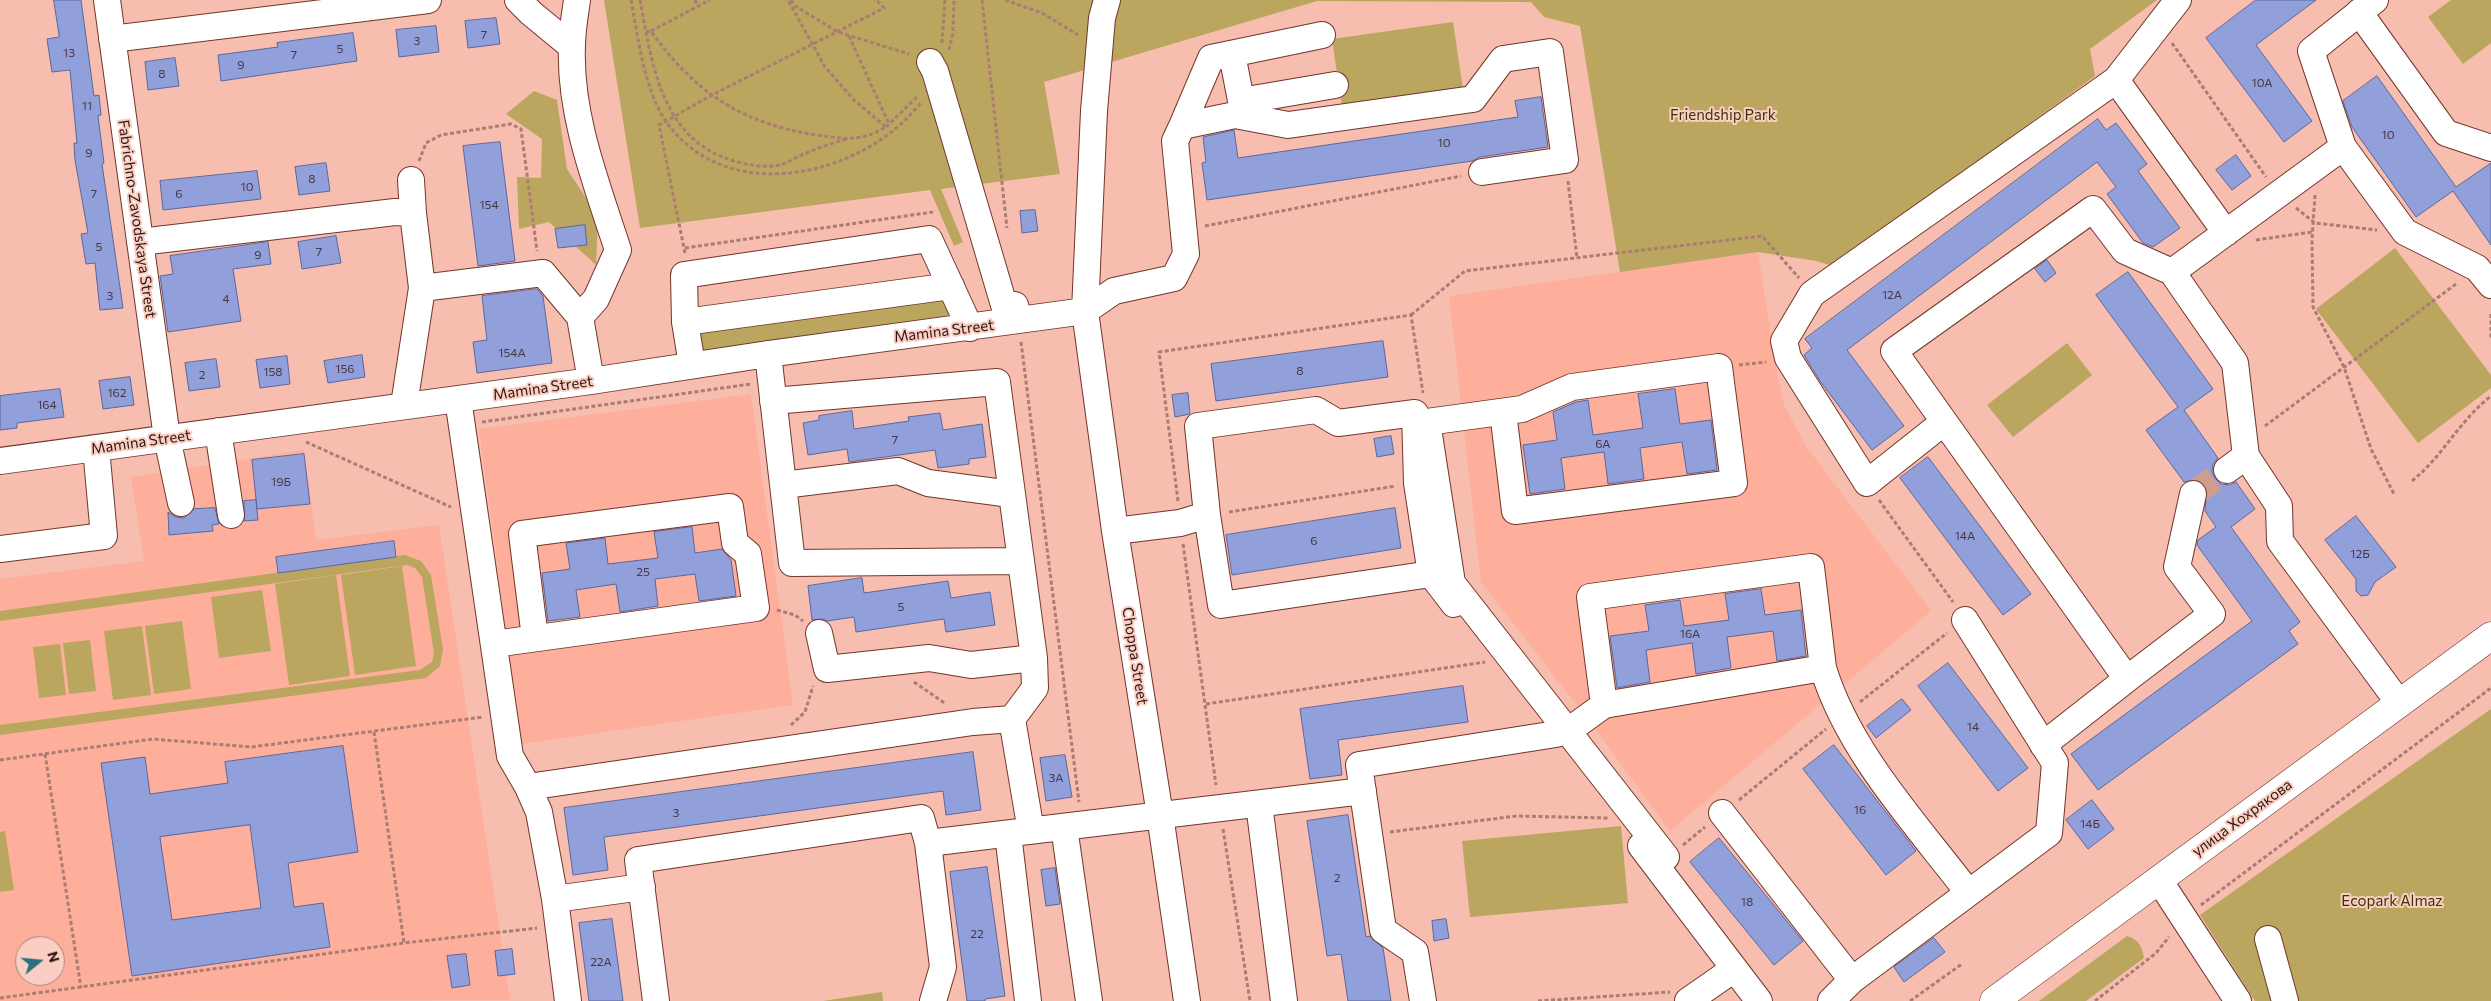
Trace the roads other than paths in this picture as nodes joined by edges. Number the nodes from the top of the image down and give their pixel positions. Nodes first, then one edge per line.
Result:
1 (107, 0) edge
2 (428, 0) edge
3 (518, 0) edge
4 (577, 0) edge
5 (1107, 0) edge
6 (2178, 0) edge
7 (2367, 6) edge
8 (1322, 35) dead end
9 (112, 39) junction
10 (572, 46) junction
11 (1232, 54) junction
12 (925, 65) road end
13 (2116, 80) junction
14 (1335, 85) dead end
15 (1243, 108) junction
16 (1182, 126) junction
17 (2343, 147) junction
18 (2491, 148) edge
19 (1482, 172) road end
20 (411, 180) road end
21 (413, 213) junction
22 (2228, 231) junction
23 (140, 242) junction
24 (2486, 269) edge
25 (2172, 272) junction
26 (952, 286) junction
27 (422, 288) junction
28 (1085, 311) junction
29 (1017, 315) junction
30 (580, 318) junction
31 (685, 322) junction
32 (970, 328) junction
33 (768, 354) junction
34 (692, 365) junction
35 (591, 382) junction
36 (772, 391) junction
37 (458, 399) junction
38 (404, 405) junction
39 (1503, 412) junction
40 (1944, 422) junction
41 (218, 431) junction
42 (167, 438) junction
43 (96, 448) junction
44 (0, 461) edge
45 (783, 485) junction
46 (1011, 494) junction
47 (2193, 494) tunnel mouth
48 (181, 503) dead end
49 (231, 515) dead end
50 (1207, 515) junction
51 (1115, 531) junction
52 (0, 549) edge
53 (1020, 561) junction
54 (1431, 574) junction
55 (1965, 620) dead end
56 (819, 633) road end
57 (2491, 636) edge
58 (534, 638) junction
59 (494, 644) junction
60 (1034, 658) junction
61 (1824, 668) junction
62 (2127, 679) junction
63 (2399, 703) junction
64 (1604, 705) junction
65 (1012, 719) junction
66 (1562, 733) junction
67 (2043, 745) junction
68 (528, 787) junction
69 (1363, 791) junction
70 (1259, 804) junction
71 (1722, 814) dead end
72 (1160, 815) junction
73 (1073, 826) junction
74 (1020, 832) junction
75 (928, 843) junction
76 (1666, 857) dead end
77 (2159, 880) junction
78 (642, 887) junction
79 (1968, 892) junction
80 (555, 899) junction
81 (2268, 939) dead end
82 (1734, 969) junction
83 (1852, 980) junction
84 (1697, 995) edge
85 (568, 1001) edge
86 (656, 1001) edge
87 (932, 1001) edge
88 (1028, 1001) edge
89 (1089, 1001) edge
90 (1187, 1001) edge
91 (1284, 1001) edge
92 (1423, 1001) edge
93 (1759, 1001) edge
94 (1830, 1001) edge
95 (1994, 1001) edge
96 (2238, 1001) edge
97 (2285, 1001) edge

1 - 9 street, Fabrichno-Zavodskaya Street
2 - 9 street
3 - 10 street
4 - 10 street
5 - 28 street, Choppa Street
6 - 13 street
7 - 17 street
7 - 18 street
8 - 11 street
9 - 23 street, Fabrichno-Zavodskaya Street
10 - 30 street
11 - 15 street
11 - 16 street
12 - 29 street
13 - 22 street
13 - 40 street
14 - 15 street
15 - 16 street
15 - 19 street
16 - 28 street
17 - 22 street
17 - 24 street
20 - 21 street
21 - 23 street
21 - 27 street
22 - 25 street
23 - 42 street, Fabrichno-Zavodskaya Street
25 - 40 street
25 - 63 street
26 - 31 street
26 - 31 street
26 - 32 street
27 - 30 street
27 - 38 street
28 - 29 street, Mamina Street
28 - 51 street, Choppa Street
29 - 32 street, Mamina Street
30 - 35 street
31 - 34 street
32 - 33 street, Mamina Street
33 - 34 street, Mamina Street
33 - 36 street
34 - 35 street, Mamina Street
35 - 37 street, Mamina Street
36 - 45 street
36 - 46 street
37 - 38 street, Mamina Street
37 - 59 street
38 - 41 street, Mamina Street
39 - 39 street
39 - 66 street
40 - 62 street
41 - 42 street, Mamina Street
41 - 49 street
42 - 43 street, Mamina Street
42 - 48 street, Fabrichno-Zavodskaya Street
43 - 44 street, Mamina Street
43 - 52 street
45 - 46 street
45 - 53 street
46 - 53 street
47 - 62 street
50 - 51 street
50 - 54 street
50 - 54 street
51 - 72 street, Choppa Street
53 - 60 street
54 - 66 street
55 - 67 street
56 - 60 street
57 - 63 main road, улица Хохрякова
58 - 58 street
58 - 59 street
59 - 68 street
60 - 65 street
61 - 64 street
61 - 64 street
61 - 79 street
62 - 67 street
63 - 77 main road, улица Хохрякова
64 - 66 street
65 - 68 street
65 - 74 street
66 - 69 street
66 - 76 street
66 - 82 street
67 - 79 street
68 - 80 street
69 - 70 street
69 - 92 street
70 - 72 street
70 - 91 street
71 - 83 street
72 - 73 street
72 - 90 street, Choppa Street
73 - 74 street
73 - 89 street
74 - 75 street
74 - 88 street
75 - 78 street
75 - 87 street
77 - 95 main road, улица Хохрякова
77 - 96 street
78 - 80 street
78 - 86 street
79 - 83 street
80 - 85 street
81 - 97 street
82 - 84 street
82 - 93 street
83 - 94 street

